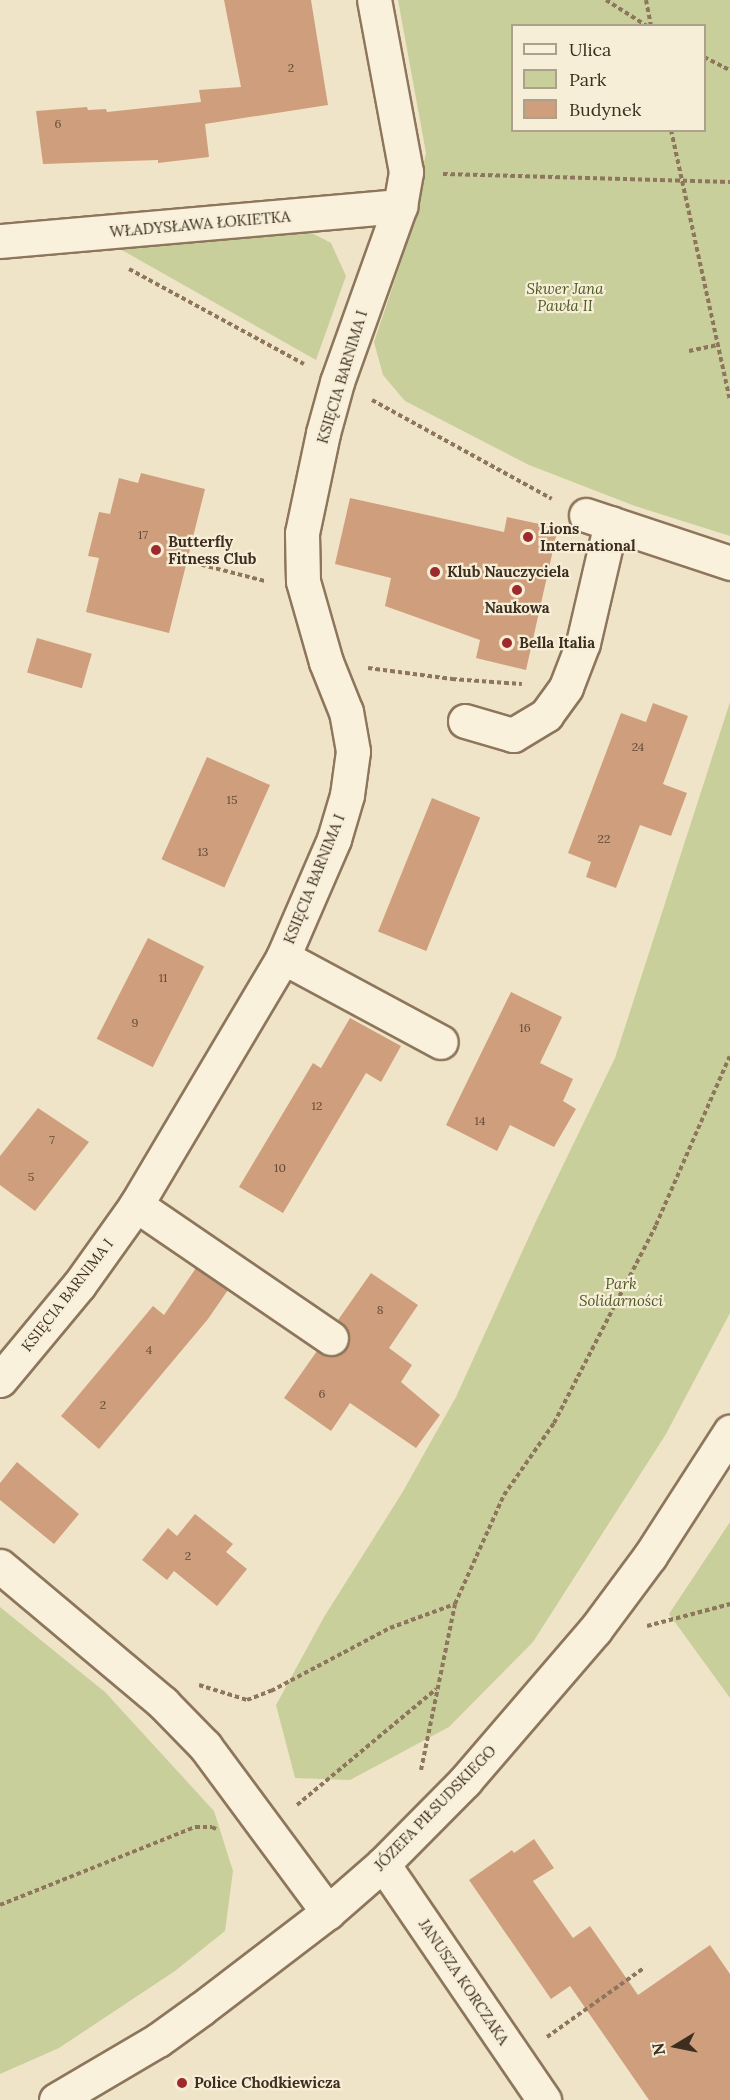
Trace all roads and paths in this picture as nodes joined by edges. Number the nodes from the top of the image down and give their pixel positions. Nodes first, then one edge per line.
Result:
1 (374, 0) edge
2 (606, 0) edge
3 (646, 0) edge
4 (646, 24) edge
5 (649, 24) edge
6 (706, 58) edge
7 (730, 70) edge
8 (671, 132) edge
9 (406, 172) junction
10 (681, 182) junction
11 (730, 182) edge
12 (400, 206) junction
13 (0, 241) edge
14 (717, 345) junction
15 (689, 351) dead end
16 (730, 401) edge
17 (187, 561) dead end
18 (730, 563) edge
19 (276, 584) dead end
20 (326, 662) junction
21 (566, 687) junction
22 (465, 721) dead end
23 (283, 957) junction
24 (441, 1042) dead end
25 (730, 1056) edge
26 (136, 1205) junction
27 (331, 1338) dead end
28 (0, 1380) edge
29 (730, 1432) edge
30 (0, 1566) edge
31 (455, 1604) junction
32 (730, 1604) edge
33 (645, 1627) dead end
34 (196, 1684) dead end
35 (436, 1689) junction
36 (421, 1771) dead end
37 (289, 1811) dead end
38 (227, 1835) dead end
39 (383, 1864) junction
40 (0, 1905) edge
41 (328, 1912) junction
42 (645, 1966) dead end
43 (546, 2037) dead end
44 (56, 2100) edge
45 (544, 2100) edge

1 - 9 street
2 - 4 path
3 - 5 path
6 - 7 path
8 - 10 path
9 - 10 path
9 - 12 street, KSIĘCIA BARNIMA I
10 - 11 path
10 - 14 path
12 - 13 street, WŁADYSŁAWA ŁOKIETKA
12 - 20 street, KSIĘCIA BARNIMA I
14 - 15 path
14 - 16 path
17 - 19 path
18 - 21 street
20 - 21 path
20 - 23 street, KSIĘCIA BARNIMA I
21 - 22 street
23 - 24 street
23 - 26 street, KSIĘCIA BARNIMA I
25 - 31 path
26 - 27 street
26 - 28 street, KSIĘCIA BARNIMA I
29 - 39 street, JÓZEFA PIŁSUDSKIEGO
30 - 41 street
31 - 34 path
31 - 35 path
32 - 33 path
35 - 36 path
35 - 37 path
38 - 40 path
39 - 41 street, JÓZEFA PIŁSUDSKIEGO
39 - 45 street, JANUSZA KORCZAKA
41 - 44 street, JÓZEFA PIŁSUDSKIEGO
42 - 43 path

